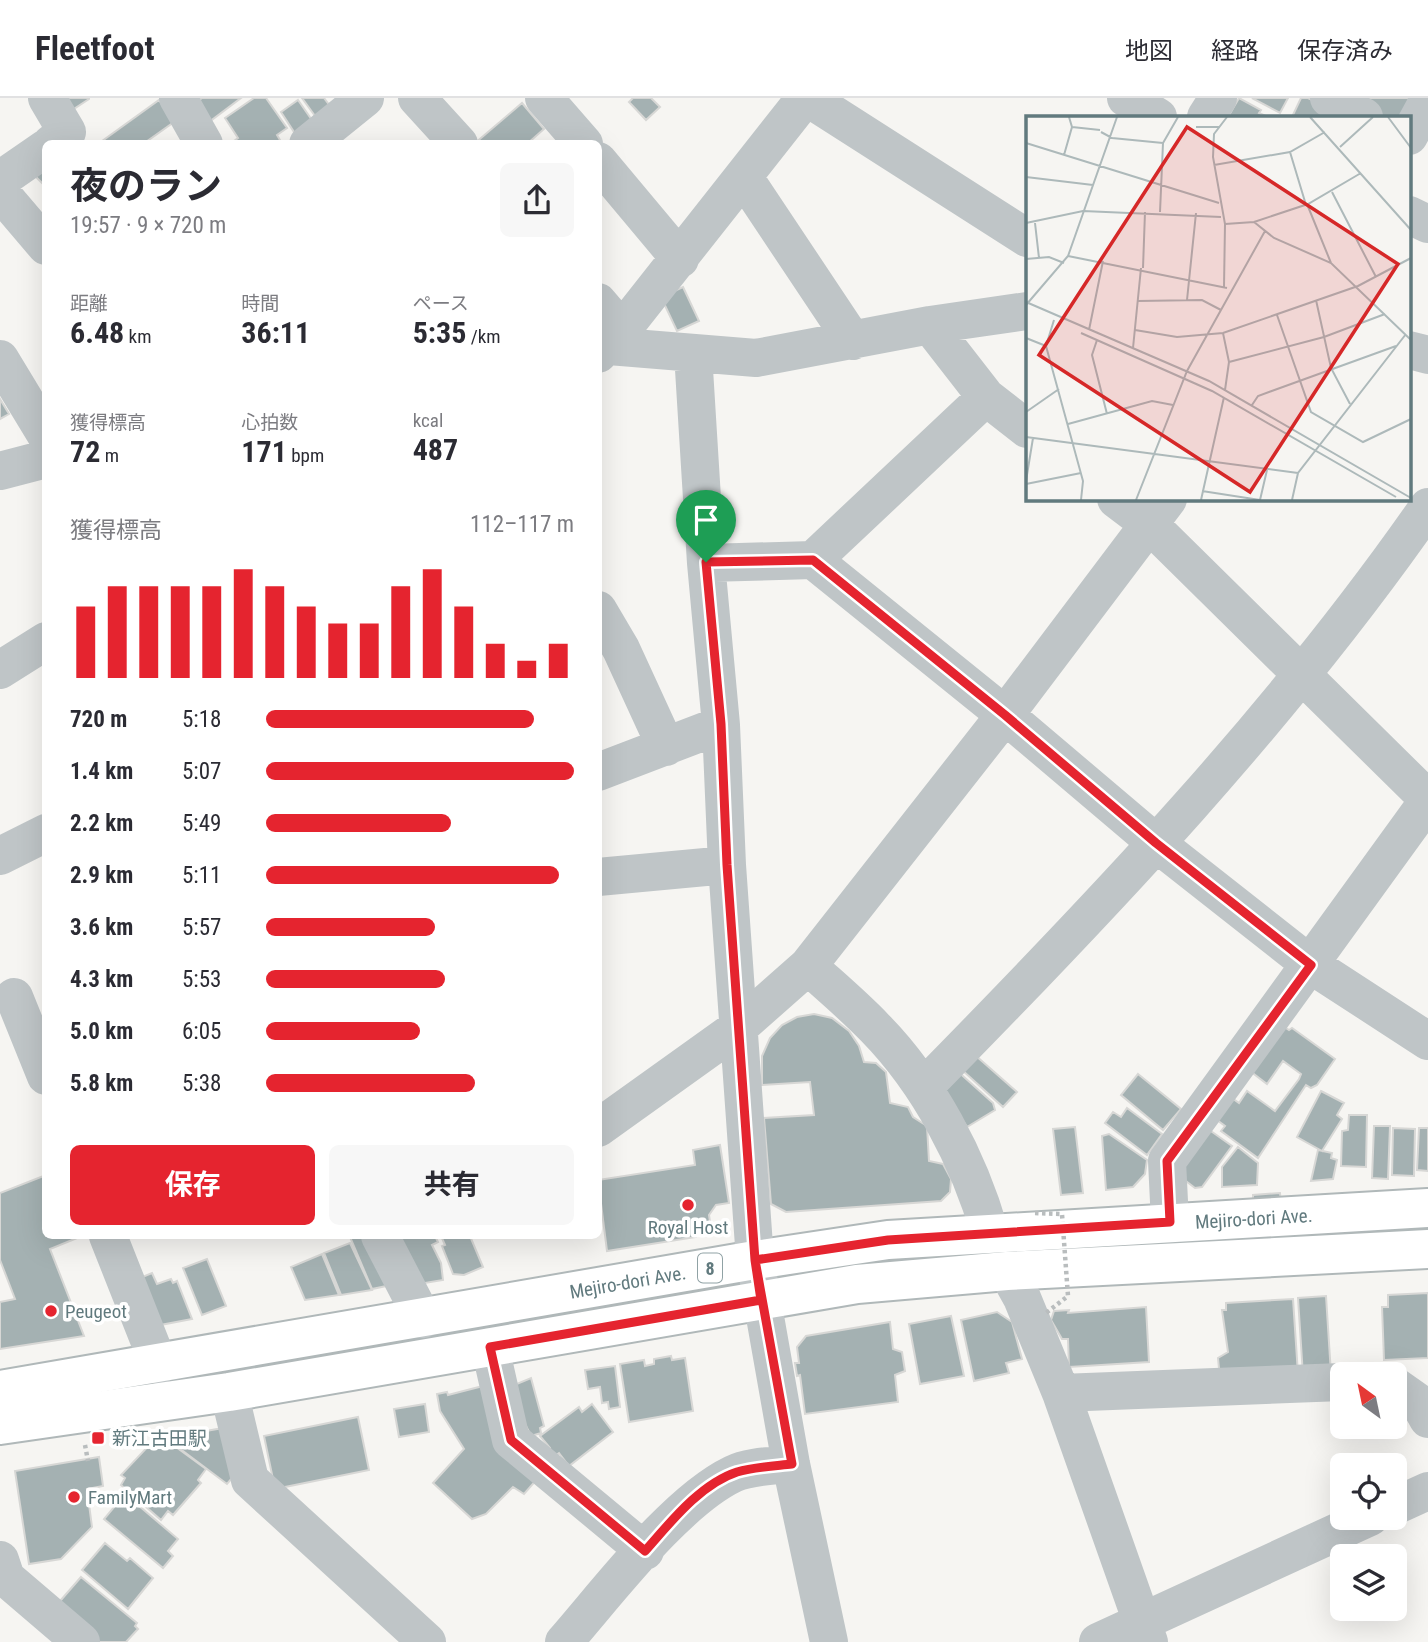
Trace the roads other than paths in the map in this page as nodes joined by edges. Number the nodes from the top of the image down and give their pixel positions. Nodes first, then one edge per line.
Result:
1 (47, 98) edge
2 (178, 98) edge
3 (365, 98) edge
4 (417, 98) edge
5 (544, 98) edge
6 (804, 98) edge
7 (1126, 98) edge
8 (1218, 98) edge
9 (1329, 98) edge
10 (1428, 101) edge
11 (1156, 116) edge
12 (1207, 116) edge
13 (1362, 116) edge
14 (1410, 134) edge
15 (59, 140) edge
16 (202, 140) edge
17 (313, 140) edge
18 (455, 140) edge
19 (581, 140) edge
20 (42, 153) edge
21 (602, 166) edge
22 (744, 179) junction
23 (0, 180) edge
24 (0, 192) edge
25 (1410, 215) edge
26 (1428, 224) edge
27 (1026, 237) edge
28 (42, 241) edge
29 (680, 259) junction
30 (1026, 311) edge
31 (930, 325) junction
32 (607, 333) edge
33 (853, 341) junction
34 (1410, 350) edge
35 (693, 353) junction
36 (1428, 355) edge
37 (0, 359) edge
38 (986, 397) junction
39 (42, 428) edge
40 (1026, 428) edge
41 (42, 460) edge
42 (0, 471) edge
43 (1120, 500) edge
44 (1428, 507) edge
45 (1158, 511) edge
46 (813, 560) junction
47 (706, 562) junction
48 (602, 617) edge
49 (42, 644) edge
50 (0, 670) edge
51 (1301, 674) junction
52 (1005, 715) junction
53 (721, 724) junction
54 (666, 747) junction
55 (602, 771) edge
56 (1428, 800) edge
57 (42, 835) edge
58 (1156, 843) junction
59 (0, 856) edge
60 (727, 865) junction
61 (602, 877) edge
62 (1311, 965) junction
63 (808, 966) junction
64 (20, 994) edge
65 (738, 1027) junction
66 (1428, 1041) edge
67 (42, 1063) edge
68 (924, 1087) junction
69 (602, 1125) edge
70 (1428, 1208) edge
71 (1170, 1222) junction
72 (990, 1233) junction
73 (109, 1239) edge
74 (382, 1239) edge
75 (1428, 1249) edge
76 (755, 1260) junction
77 (1007, 1271) junction
78 (761, 1300) junction
79 (423, 1319) junction
80 (490, 1347) junction
81 (159, 1365) junction
82 (1330, 1383) edge
83 (0, 1390) edge
84 (229, 1392) junction
85 (1061, 1394) junction
86 (1407, 1394) edge
87 (1428, 1419) edge
88 (0, 1425) edge
89 (792, 1464) junction
90 (1428, 1491) edge
91 (1407, 1501) edge
92 (1345, 1530) edge
93 (645, 1551) junction
94 (2, 1572) edge
95 (1145, 1632) edge
96 (81, 1642) edge
97 (427, 1642) edge
98 (564, 1642) edge
99 (830, 1642) edge
100 (1098, 1642) edge

1 - 15 street
2 - 16 street
3 - 17 street
4 - 18 street
5 - 19 street
6 - 22 street
6 - 27 street
7 - 11 street
8 - 12 street
9 - 13 street
10 - 14 street
20 - 23 street
21 - 29 street
22 - 29 street
22 - 33 street
24 - 28 street
25 - 26 street
29 - 32 street
30 - 31 street
31 - 33 street
31 - 38 street
32 - 35 street
33 - 35 street
34 - 36 street
35 - 47 street
37 - 39 street
38 - 40 street
38 - 46 street
41 - 42 street
43 - 45 street
44 - 51 street
45 - 51 street
45 - 52 street
46 - 47 street
46 - 52 street
47 - 53 street
48 - 54 street
49 - 50 street
51 - 56 street
51 - 58 street
52 - 58 street
52 - 63 street
53 - 54 street
53 - 60 street
54 - 55 street
56 - 62 street
57 - 59 street
58 - 62 street
58 - 68 street
60 - 61 street
60 - 65 street
62 - 66 street
62 - 71 street
63 - 65 street
63 - 68 street
64 - 67 street
65 - 69 street
65 - 76 street
68 - 72 street
70 - 71 main road, Mejiro-dori Ave. / 8
71 - 72 main road, Mejiro-dori Ave. / 8
72 - 76 main road, Mejiro-dori Ave. / 8
73 - 81 street
74 - 79 street
75 - 77 main road, Mejiro-dori Ave. / 8
76 - 78 street
76 - 79 main road, Mejiro-dori Ave. / 8
77 - 78 main road, Mejiro-dori Ave. / 8
77 - 85 street
78 - 80 main road, Mejiro-dori Ave. / 8
78 - 89 street
79 - 81 main road, Mejiro-dori Ave. / 8
80 - 84 main road, Mejiro-dori Ave. / 8
80 - 93 street
81 - 83 main road, Mejiro-dori Ave. / 8
82 - 85 street
84 - 88 main road, Mejiro-dori Ave. / 8
84 - 97 street
85 - 95 street
86 - 87 street
89 - 93 street
89 - 99 street
90 - 91 street
92 - 95 street
93 - 98 street
94 - 96 street
95 - 100 street

